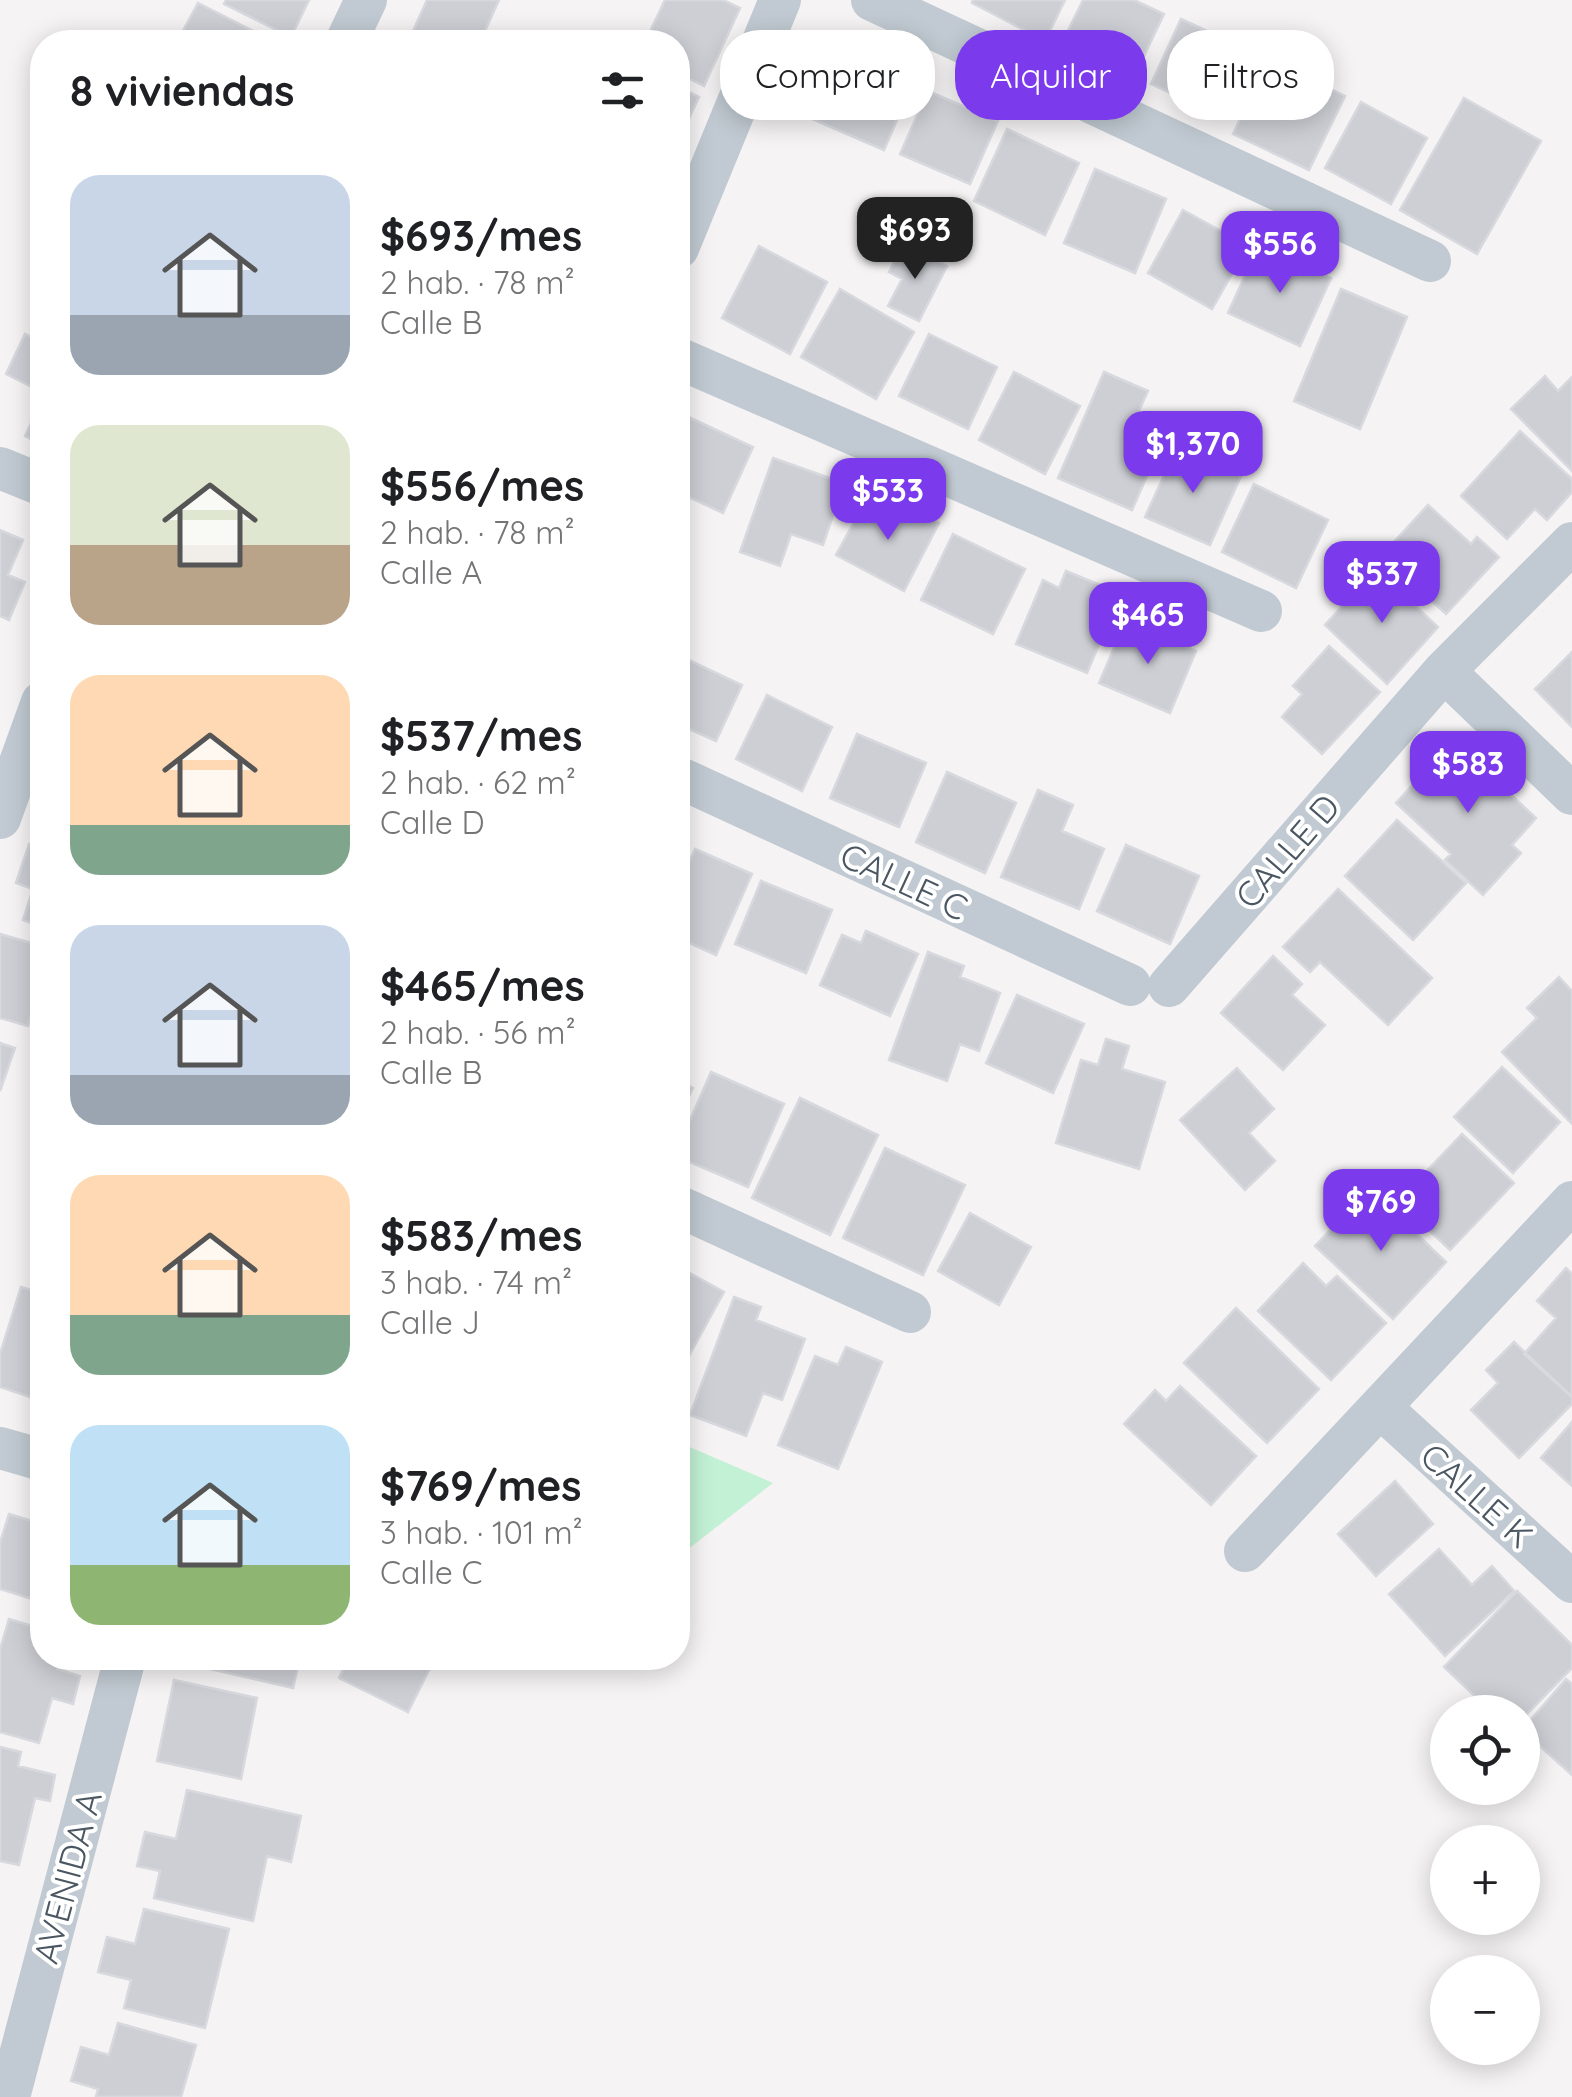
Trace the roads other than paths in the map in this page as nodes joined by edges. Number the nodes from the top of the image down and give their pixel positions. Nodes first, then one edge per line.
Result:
1 (366, 0) edge
2 (780, 0) edge
3 (872, 0) edge
4 (352, 30) edge
5 (690, 219) edge
6 (1430, 261) dead end
7 (690, 363) edge
8 (0, 468) edge
9 (30, 480) edge
10 (1572, 543) edge
11 (1261, 611) dead end
12 (1444, 671) junction
13 (30, 735) edge
14 (690, 782) edge
15 (1572, 794) edge
16 (0, 818) edge
17 (1150, 986) joint
18 (1572, 1202) edge
19 (690, 1211) edge
20 (910, 1312) dead end
21 (1381, 1408) junction
22 (0, 1448) edge
23 (30, 1457) edge
24 (1246, 1551) dead end
25 (1572, 1582) edge
26 (122, 1670) edge
27 (9, 2097) edge

1 - 4 street
2 - 5 street
3 - 6 street
7 - 11 street
8 - 9 street
10 - 12 street, CALLE D
12 - 15 street
12 - 17 street, CALLE D
13 - 16 street
14 - 17 street, CALLE C
18 - 21 street
19 - 20 street
21 - 24 street
21 - 25 street, CALLE K
22 - 23 street
26 - 27 street, AVENIDA A

